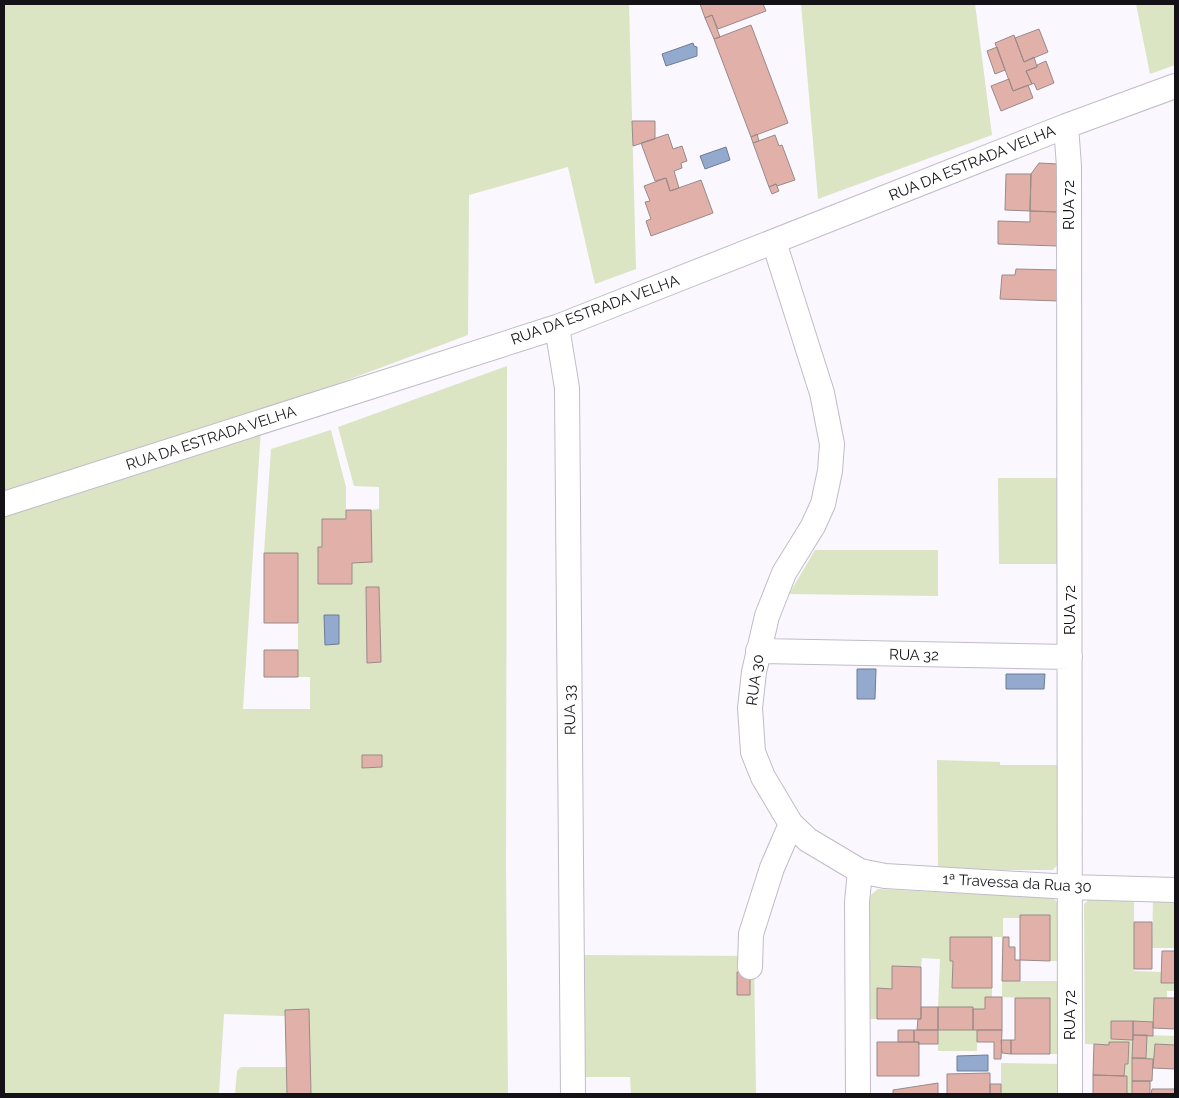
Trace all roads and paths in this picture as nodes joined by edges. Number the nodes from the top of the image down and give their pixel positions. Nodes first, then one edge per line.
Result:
1 (1175, 86) edge
2 (1066, 126) junction
3 (774, 242) junction
4 (557, 327) junction
5 (4, 504) edge
6 (758, 651) junction
7 (1070, 657) junction
8 (791, 824) junction
9 (860, 871) junction
10 (1070, 887) junction
11 (1175, 890) edge
12 (750, 967) dead end
13 (573, 1094) edge
14 (858, 1094) edge
15 (1070, 1094) edge

1 - 2 street, RUA DA ESTRADA VELHA
2 - 3 street, RUA DA ESTRADA VELHA
2 - 7 street, RUA 72
3 - 4 street, RUA DA ESTRADA VELHA
3 - 6 street, RUA 30
4 - 5 street, RUA DA ESTRADA VELHA
4 - 13 street, RUA 33
6 - 7 street, RUA 32
6 - 8 street, RUA 30
7 - 10 street, RUA 72
8 - 9 street, RUA 30
8 - 12 street
9 - 10 street, 1ª Travessa da Rua 30
9 - 14 street
10 - 11 street, 1ª Travessa da Rua 30
10 - 15 street, RUA 72

